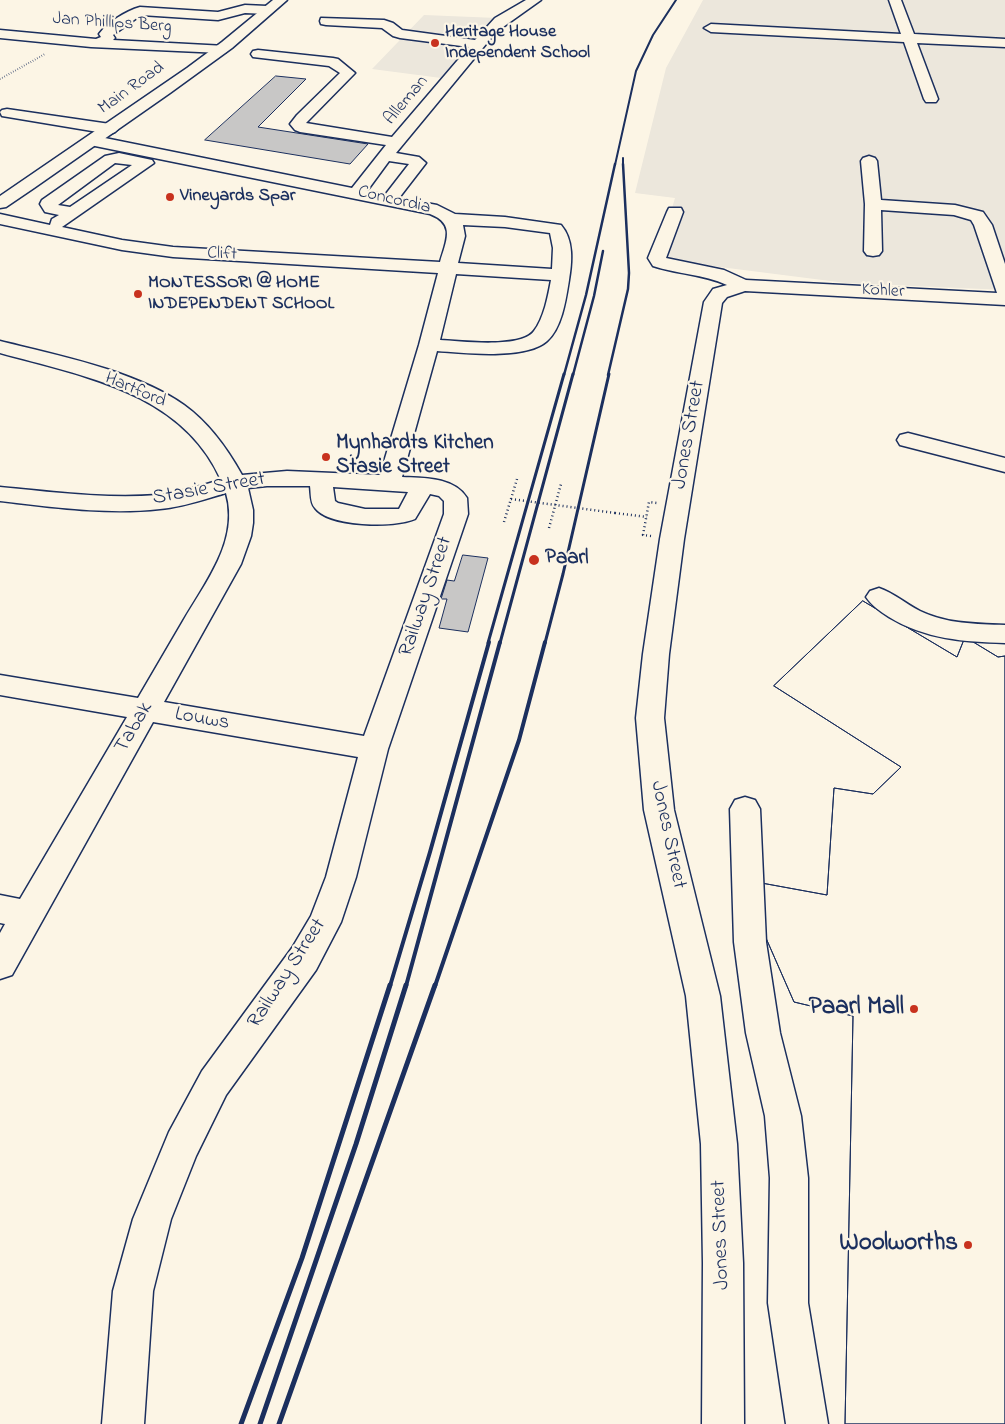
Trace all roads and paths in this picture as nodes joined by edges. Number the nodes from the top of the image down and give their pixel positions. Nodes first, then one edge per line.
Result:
1 (282, 0) edge
2 (536, 0) edge
3 (895, 0) edge
4 (124, 5) dead end
5 (144, 10) junction
6 (268, 10) junction
7 (187, 16) junction
8 (326, 21) dead end
9 (711, 28) dead end
10 (0, 34) edge
11 (908, 39) junction
12 (103, 41) junction
13 (999, 43) edge
14 (298, 44) dead end
15 (478, 44) junction
16 (0, 45) edge
17 (53, 48) junction
18 (221, 49) junction
19 (1005, 52) edge
20 (0, 79) edge
21 (931, 99) dead end
22 (7, 113) dead end
23 (110, 129) junction
24 (95, 140) junction
25 (396, 142) junction
26 (162, 154) junction
27 (386, 156) junction
28 (869, 161) dead end
29 (146, 163) junction
30 (357, 193) junction
31 (389, 200) junction
32 (0, 203) edge
33 (873, 204) junction
34 (675, 212) dead end
35 (72, 213) junction
36 (0, 219) edge
37 (452, 219) junction
38 (47, 230) junction
39 (873, 251) dead end
40 (447, 268) junction
41 (561, 274) junction
42 (752, 285) junction
43 (1005, 291) edge
44 (1005, 299) edge
45 (429, 345) junction
46 (0, 347) edge
47 (908, 440) dead end
48 (1005, 465) edge
49 (517, 479) dead end
50 (321, 480) junction
51 (236, 484) junction
52 (389, 484) junction
53 (560, 484) dead end
54 (422, 486) junction
55 (0, 494) edge
56 (511, 499) junction
57 (555, 505) junction
58 (647, 517) dead end
59 (504, 522) dead end
60 (549, 528) dead end
61 (878, 597) dead end
62 (1005, 634) edge
63 (0, 685) edge
64 (146, 710) junction
65 (374, 749) junction
66 (745, 809) dead end
67 (14, 912) edge
68 (0, 964) edge
69 (124, 1424) edge
70 (723, 1424) edge
71 (807, 1424) edge

1 - 6 street, Main Road
2 - 15 street, Alleman
3 - 11 street
4 - 5 street
5 - 7 street
5 - 12 street
6 - 7 street
6 - 18 street, Main Road
7 - 12 street
8 - 15 street
9 - 11 street
10 - 17 street, Jan Phillips Berg
11 - 13 street
11 - 21 street
12 - 17 street, Jan Phillips Berg
12 - 18 street, Jan Phillips Berg
13 - 19 street
14 - 25 street
15 - 25 street, Alleman
16 - 17 street
17 - 20 path
18 - 23 street, Main Road
22 - 23 street
23 - 24 street, Main Road
24 - 26 street, Concordia
24 - 32 street, Main Road
25 - 27 street, Alleman
26 - 29 street
26 - 30 street, Concordia
27 - 30 street, Alleman
27 - 31 street
28 - 33 street
29 - 35 street
29 - 35 street
30 - 31 street, Concordia
31 - 37 street, Concordia
33 - 39 street
33 - 43 street
34 - 42 street
35 - 38 street
36 - 38 street, Clift
37 - 40 street, Concordia
37 - 41 street
38 - 40 street, Clift
40 - 41 street, Clift
40 - 45 street, Concordia
41 - 45 street
42 - 44 street, Kohler
42 - 70 street, Jones Street
45 - 52 street, Concordia
46 - 51 street, Hartford
47 - 48 street
49 - 56 path
50 - 51 street, Stasie Street
50 - 52 street, Stasie Street
50 - 54 street
51 - 55 street, Stasie Street
51 - 64 street, Tabak
52 - 54 street, Railway Street
53 - 57 path
54 - 65 street, Railway Street
56 - 57 path, bridge
56 - 59 path
57 - 58 path, bridge
57 - 60 path
61 - 62 street
63 - 64 street, Louws
64 - 65 street, Louws
64 - 67 street, Tabak
65 - 69 street, Railway Street
66 - 71 street
67 - 68 street, Tabak

